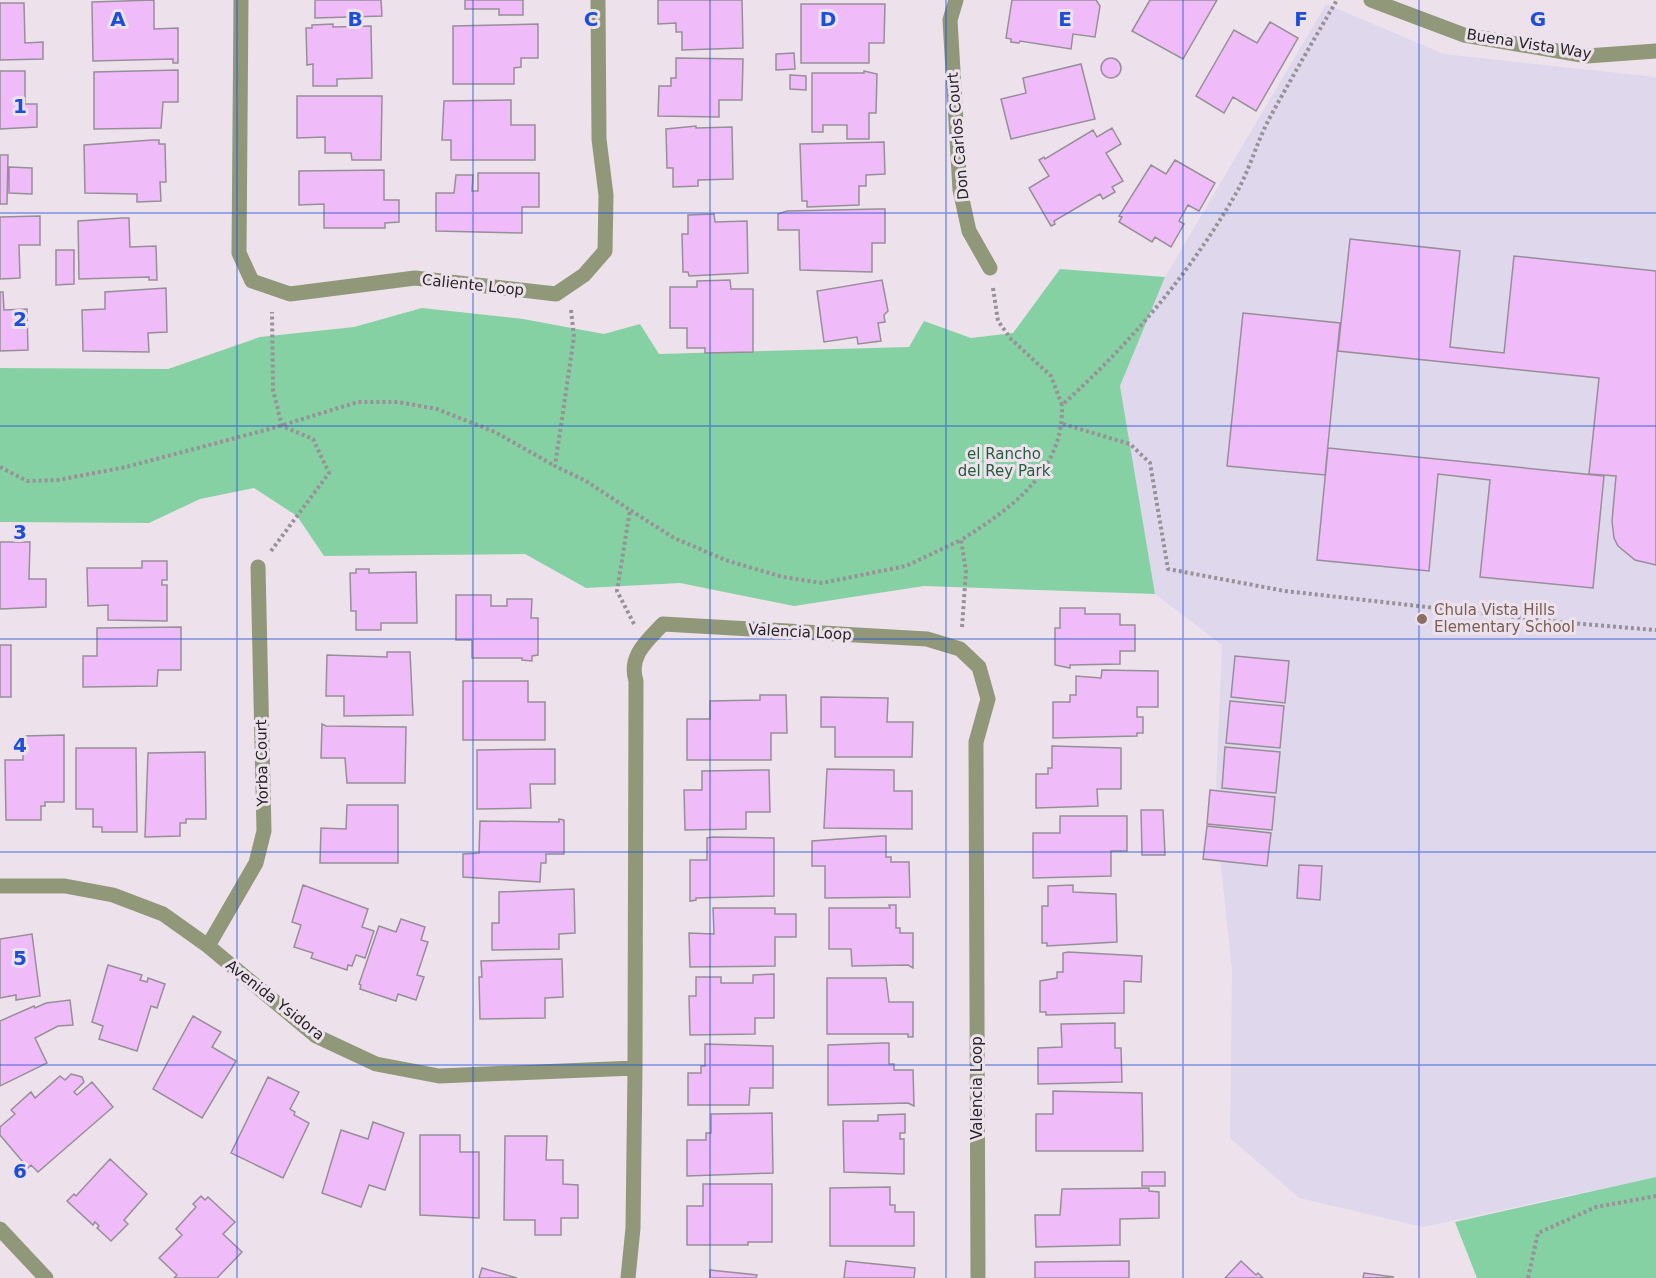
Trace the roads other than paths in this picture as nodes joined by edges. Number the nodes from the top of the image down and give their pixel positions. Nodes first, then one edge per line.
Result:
1 (241, 0) edge
2 (597, 0) edge
3 (956, 0) edge
4 (1371, 0) edge
5 (1656, 51) edge
6 (990, 267) road end
7 (258, 567) road end
8 (0, 886) edge
9 (208, 946) junction
10 (635, 1068) junction
11 (0, 1229) edge
12 (46, 1278) edge
13 (628, 1278) edge
14 (978, 1278) edge

1 - 2 street, Caliente Loop
3 - 6 street, Don Carlos Court
4 - 5 street, Buena Vista Way
7 - 9 street, Yorba Court
8 - 9 street, Avenida Ysidora
9 - 10 street, Avenida Ysidora
10 - 13 street, Valencia Loop
10 - 14 street, Valencia Loop
11 - 12 street

